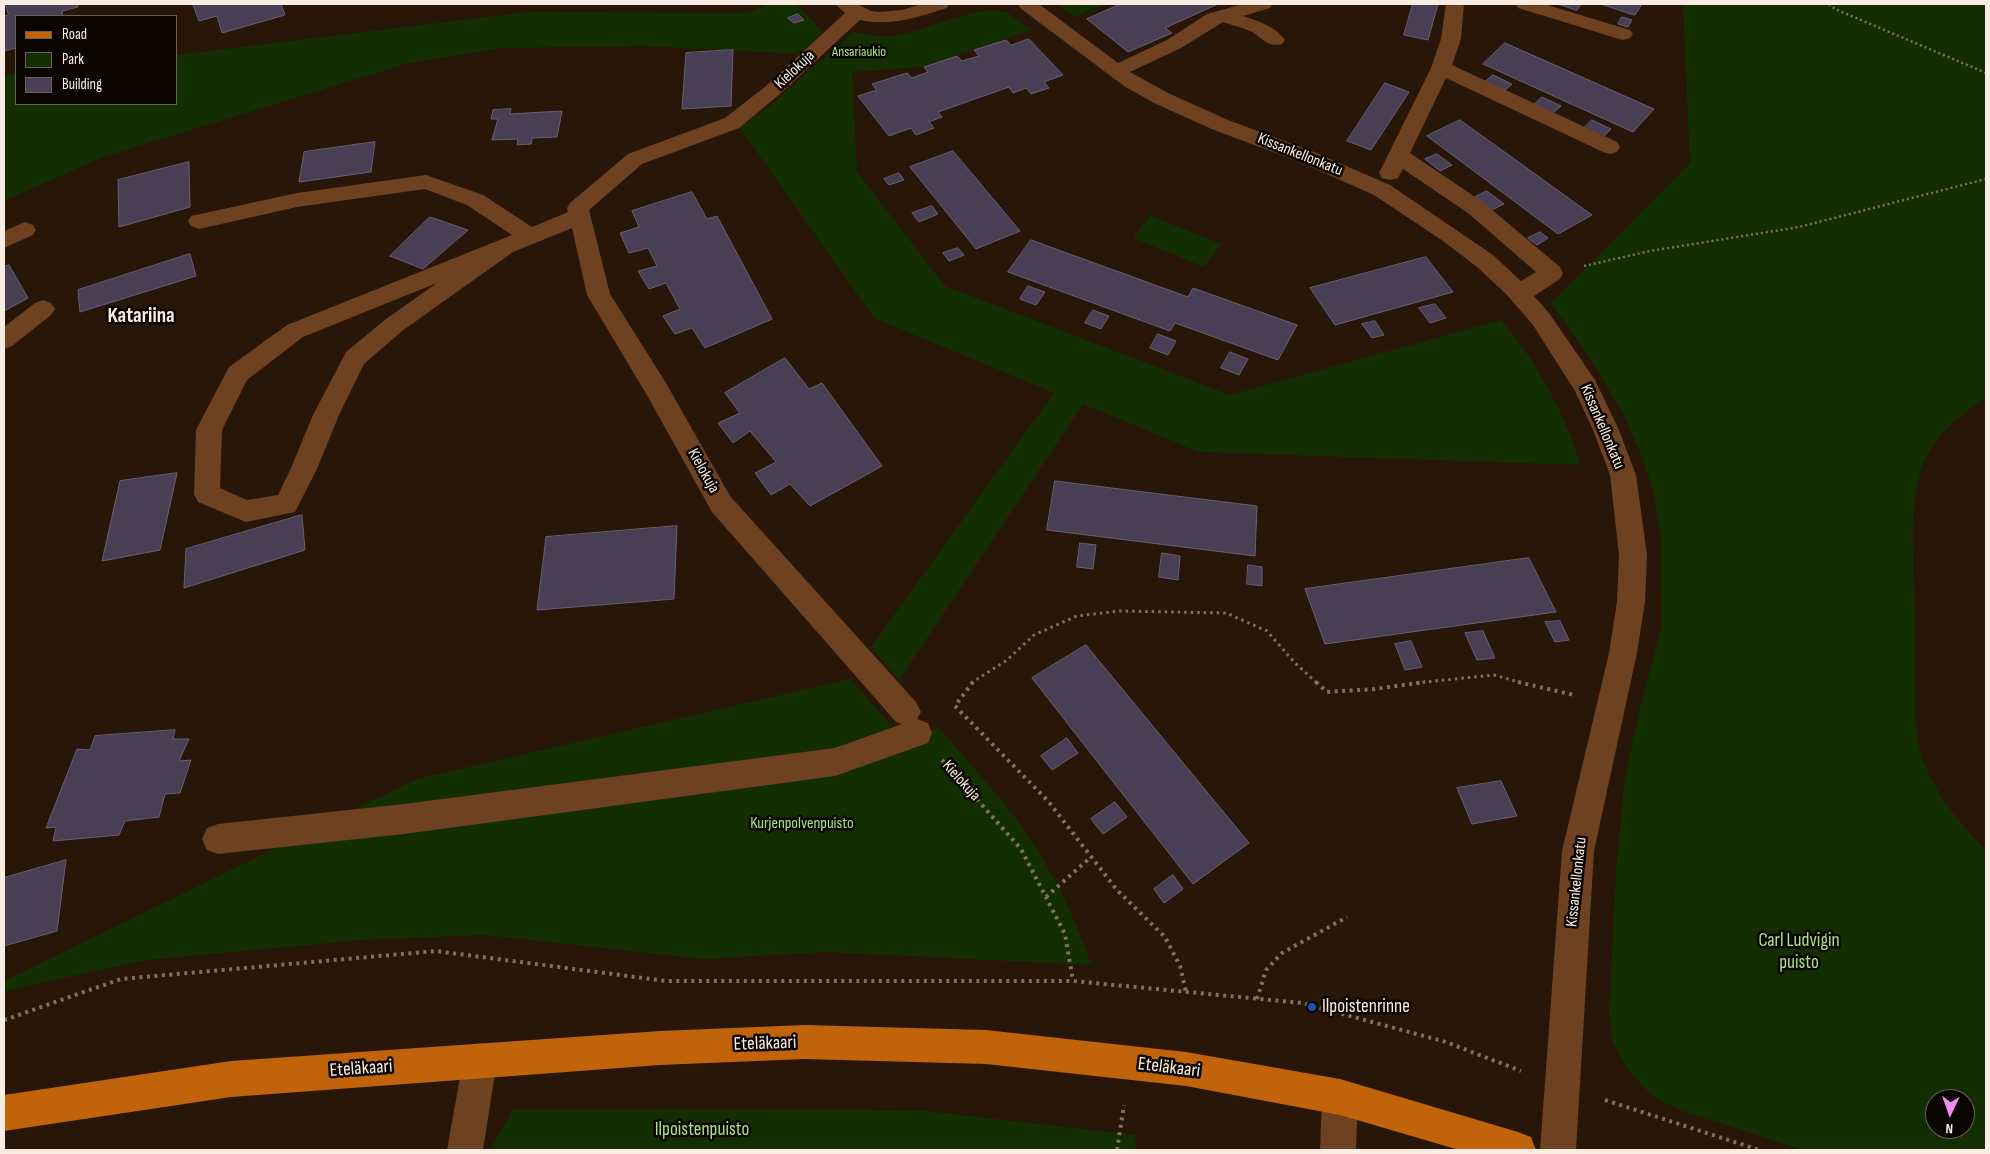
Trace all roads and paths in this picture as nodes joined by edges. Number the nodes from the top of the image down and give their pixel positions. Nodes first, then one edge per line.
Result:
1 (940, 4) edge
2 (1027, 4) edge
3 (1263, 4) edge
4 (1455, 4) edge
5 (1525, 4) edge
6 (1829, 4) edge
7 (850, 8) edge
8 (1225, 16) junction
9 (1623, 34) dead end
10 (1275, 40) dead end
11 (1441, 68) junction
12 (1116, 71) junction
13 (1986, 73) edge
14 (1610, 147) dead end
15 (1399, 156) junction
16 (1986, 178) edge
17 (1382, 190) junction
18 (580, 216) junction
19 (199, 221) dead end
20 (25, 230) dead end
21 (4, 240) edge
22 (519, 240) junction
23 (1552, 273) junction
24 (1519, 294) junction
25 (43, 309) dead end
26 (4, 340) edge
27 (1577, 695) dead end
28 (912, 722) junction
29 (218, 839) dead end
30 (1091, 857) junction
31 (1046, 897) junction
32 (1347, 917) dead end
33 (1073, 981) junction
34 (1186, 992) junction
35 (1257, 999) junction
36 (4, 1020) edge
37 (480, 1060) junction
38 (1522, 1071) dead end
39 (1340, 1097) junction
40 (1125, 1102) dead end
41 (1624, 1106) dead end
42 (4, 1114) edge
43 (465, 1150) edge
44 (1117, 1150) edge
45 (1338, 1150) edge
46 (1518, 1150) edge
47 (1558, 1150) edge
48 (1759, 1150) edge

1 - 7 street
2 - 12 street, Kissankellonkatu
3 - 8 street
4 - 11 street
5 - 9 street
6 - 13 path
7 - 18 street, Kielokuja
8 - 10 street
8 - 12 street
11 - 14 street
11 - 15 street
12 - 17 street, Kissankellonkatu
15 - 17 street
15 - 23 street
16 - 23 path
17 - 24 street, Kissankellonkatu
18 - 22 street
18 - 28 street, Kielokuja
19 - 22 street
20 - 21 street
22 - 22 street
23 - 24 street
24 - 47 street, Kissankellonkatu
25 - 26 street
27 - 30 path
28 - 29 street
28 - 31 path, Kielokuja
30 - 31 path
30 - 34 path
31 - 33 path, Kielokuja
32 - 35 path
33 - 34 path
33 - 36 path
34 - 35 path
35 - 38 path
37 - 39 main road, Eteläkaari
37 - 42 main road, Eteläkaari
37 - 43 street
39 - 45 street
39 - 46 main road, Eteläkaari
40 - 44 path
41 - 48 path

